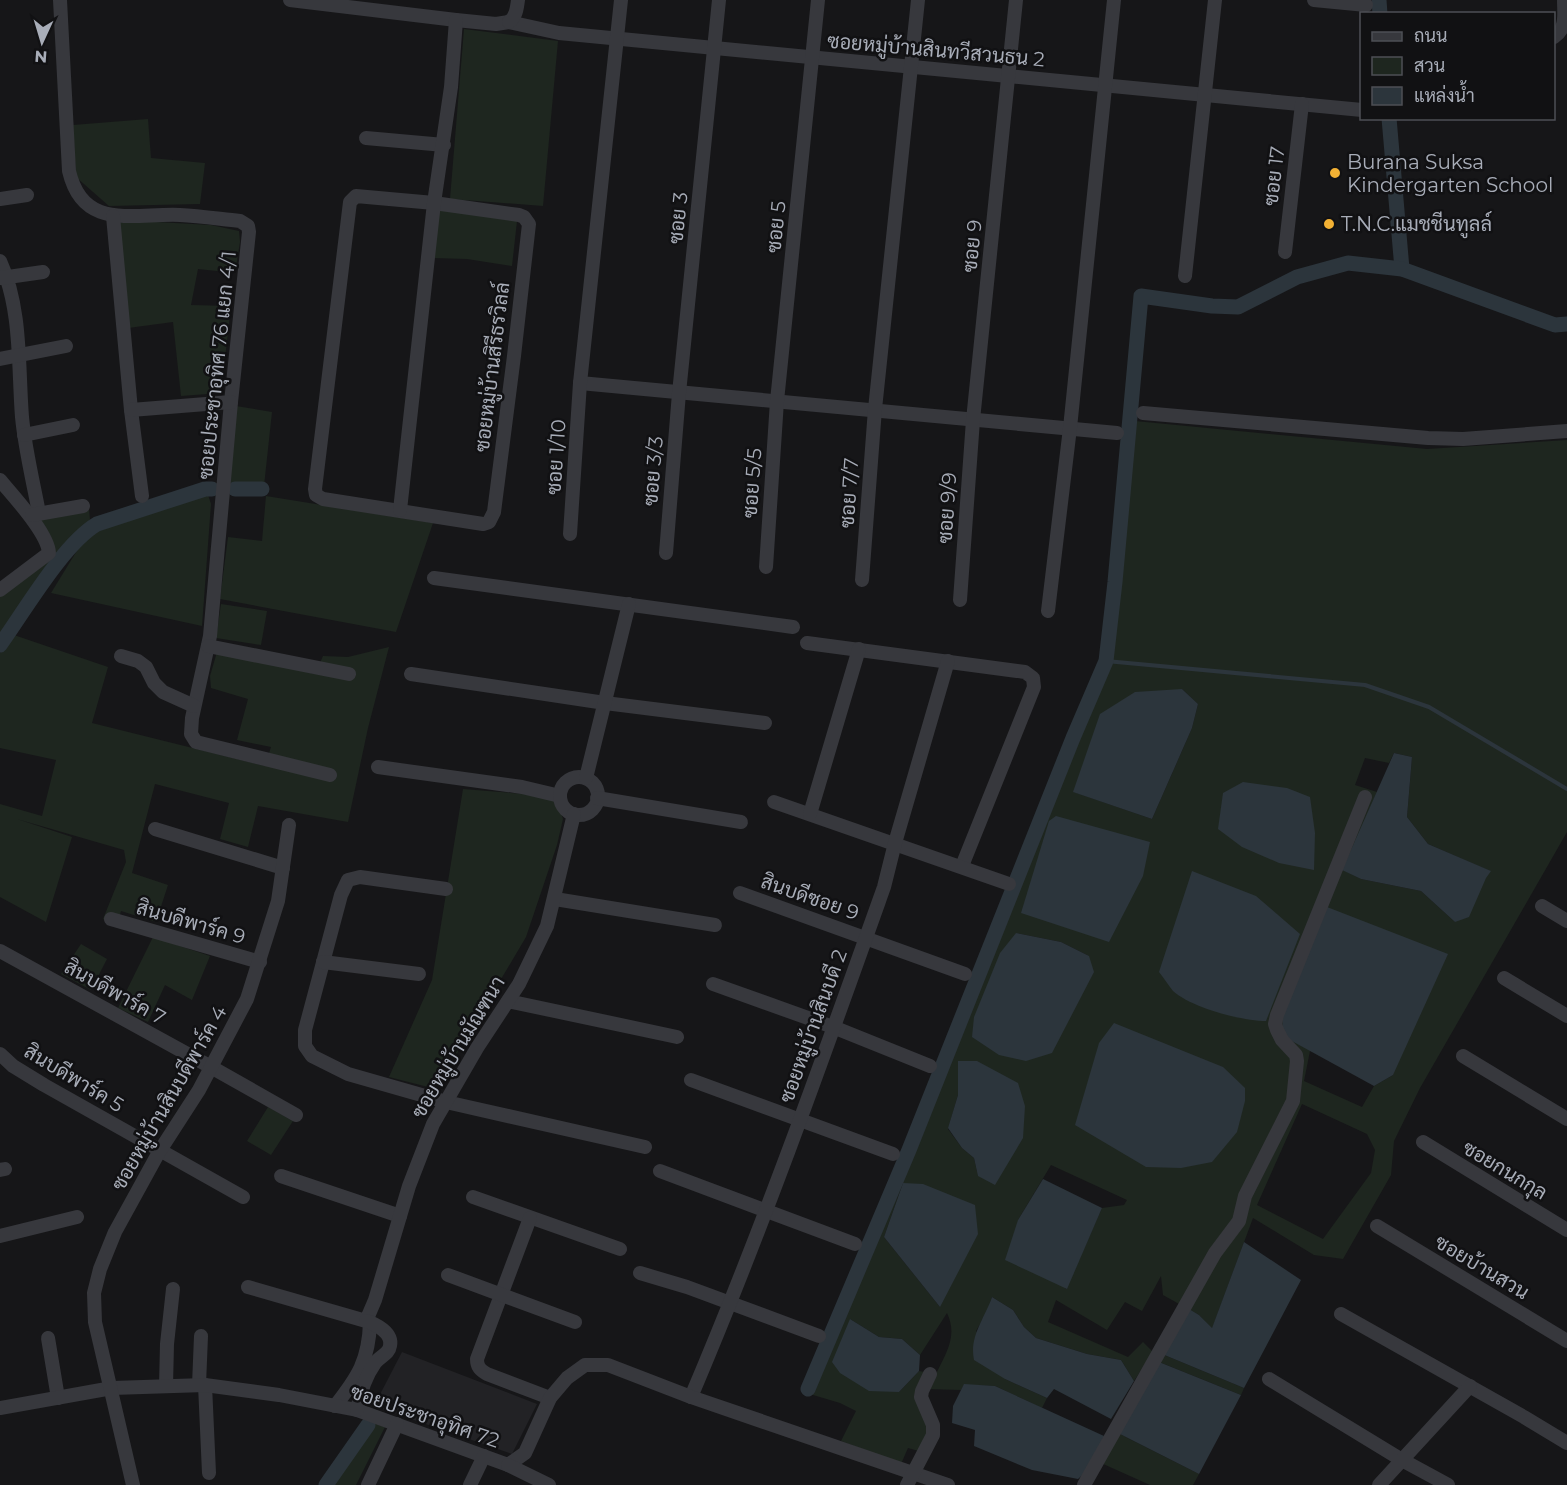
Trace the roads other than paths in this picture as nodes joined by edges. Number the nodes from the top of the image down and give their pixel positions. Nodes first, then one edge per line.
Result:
1 (60, 0) edge
2 (290, 0) edge
3 (518, 0) edge
4 (621, 0) edge
5 (719, 0) edge
6 (818, 0) edge
7 (918, 0) edge
8 (1016, 0) edge
9 (1114, 0) edge
10 (1215, 0) edge
11 (1314, 0) edge
12 (1564, 0) edge
13 (1366, 5) dead end
14 (384, 6) edge
15 (456, 20) junction
16 (508, 22) junction
17 (1555, 36) edge
18 (617, 38) junction
19 (715, 48) junction
20 (813, 57) junction
21 (912, 67) junction
22 (1010, 76) junction
23 (1106, 86) junction
24 (1206, 95) junction
25 (1302, 104) junction
26 (1360, 110) edge
27 (366, 138) dead end
28 (444, 145) junction
29 (27, 195) dead end
30 (0, 199) edge
31 (434, 203) junction
32 (113, 216) junction
33 (1285, 252) dead end
34 (0, 261) edge
35 (43, 272) dead end
36 (1185, 276) dead end
37 (4, 278) edge
38 (66, 346) dead end
39 (20, 356) junction
40 (0, 359) edge
41 (580, 383) junction
42 (680, 393) junction
43 (777, 401) junction
44 (231, 402) junction
45 (875, 409) junction
46 (131, 410) junction
47 (1143, 413) dead end
48 (973, 420) junction
49 (73, 425) dead end
50 (1070, 428) junction
51 (1567, 431) edge
52 (1117, 433) dead end
53 (24, 435) junction
54 (0, 481) edge
55 (142, 496) dead end
56 (83, 506) dead end
57 (400, 510) junction
58 (34, 514) junction
59 (570, 534) dead end
60 (666, 553) dead end
61 (766, 567) dead end
62 (435, 578) dead end
63 (862, 580) dead end
64 (0, 590) edge
65 (960, 600) dead end
66 (629, 604) junction
67 (1048, 611) dead end
68 (794, 627) dead end
69 (807, 643) dead end
70 (208, 646) junction
71 (859, 649) junction
72 (121, 656) dead end
73 (948, 661) junction
74 (349, 674) dead end
75 (411, 674) dead end
76 (605, 703) junction
77 (194, 706) junction
78 (765, 723) dead end
79 (378, 767) dead end
80 (330, 775) dead end
81 (586, 778) junction
82 (560, 796) junction
83 (1365, 796) dead end
84 (597, 798) junction
85 (774, 802) dead end
86 (574, 814) junction
87 (810, 814) junction
88 (741, 822) dead end
89 (290, 825) dead end
90 (155, 829) dead end
91 (895, 843) junction
92 (962, 866) junction
93 (283, 868) junction
94 (1009, 884) dead end
95 (446, 889) dead end
96 (740, 893) dead end
97 (555, 899) junction
98 (1542, 906) dead end
99 (111, 919) dead end
100 (1567, 921) edge
101 (715, 925) dead end
102 (866, 938) junction
103 (0, 951) edge
104 (260, 962) junction
105 (323, 962) junction
106 (419, 974) dead end
107 (965, 974) dead end
108 (1504, 978) dead end
109 (714, 984) dead end
110 (508, 1001) junction
111 (1567, 1016) edge
112 (833, 1027) junction
113 (677, 1037) dead end
114 (0, 1054) edge
115 (1463, 1056) dead end
116 (211, 1066) junction
117 (930, 1066) dead end
118 (691, 1080) dead end
119 (446, 1102) junction
120 (296, 1115) dead end
121 (1567, 1119) edge
122 (799, 1121) junction
123 (1423, 1142) dead end
124 (645, 1147) dead end
125 (159, 1152) junction
126 (893, 1154) dead end
127 (660, 1171) dead end
128 (281, 1176) dead end
129 (243, 1197) dead end
130 (473, 1197) dead end
131 (766, 1211) junction
132 (400, 1216) junction
133 (78, 1217) dead end
134 (531, 1218) junction
135 (1377, 1226) dead end
136 (1567, 1230) edge
137 (0, 1236) edge
138 (855, 1244) dead end
139 (620, 1250) dead end
140 (640, 1273) dead end
141 (448, 1275) dead end
142 (248, 1287) dead end
143 (173, 1289) dead end
144 (502, 1295) junction
145 (730, 1305) junction
146 (1341, 1314) dead end
147 (368, 1322) junction
148 (575, 1322) dead end
149 (201, 1336) dead end
150 (819, 1336) dead end
151 (48, 1338) dead end
152 (1567, 1341) edge
153 (930, 1374) dead end
154 (1269, 1379) dead end
155 (202, 1385) junction
156 (166, 1386) junction
157 (1470, 1386) junction
158 (112, 1388) junction
159 (691, 1397) junction
160 (58, 1398) junction
161 (550, 1398) junction
162 (335, 1406) junction
163 (0, 1408) edge
164 (357, 1410) junction
165 (397, 1424) junction
166 (1567, 1443) edge
167 (484, 1456) junction
168 (1402, 1460) junction
169 (508, 1465) junction
170 (209, 1473) dead end
171 (910, 1480) edge
172 (134, 1485) edge
173 (368, 1485) edge
174 (470, 1485) edge
175 (549, 1485) edge
176 (948, 1485) edge
177 (1084, 1485) edge
178 (1379, 1485) edge
179 (1448, 1485) edge

1 - 32 street, ซอยประชาอุทิศ 76 แยก 4/1
2 - 14 street, ซอยหมู่บ้านสินทวีสวนธน 2
3 - 16 street
4 - 18 street, ซอย 1/10
5 - 19 street, ซอย 3
6 - 20 street, ซอย 5
7 - 21 street, ซอย 7/7
8 - 22 street, ซอย 9
9 - 23 street
10 - 24 street
11 - 13 street
12 - 17 street
14 - 15 street, ซอยหมู่บ้านสินทวีสวนธน 2
15 - 16 street, ซอยหมู่บ้านสินทวีสวนธน 2
15 - 28 street
16 - 18 street, ซอยหมู่บ้านสินทวีสวนธน 2
18 - 19 street, ซอยหมู่บ้านสินทวีสวนธน 2
18 - 41 street, ซอย 1/10
19 - 20 street, ซอยหมู่บ้านสินทวีสวนธน 2
19 - 42 street, ซอย 3
20 - 21 street, ซอยหมู่บ้านสินทวีสวนธน 2
20 - 43 street, ซอย 5
21 - 22 street, ซอยหมู่บ้านสินทวีสวนธน 2
21 - 45 street, ซอย 7/7
22 - 23 street, ซอยหมู่บ้านสินทวีสวนธน 2
22 - 48 street, ซอย 9
23 - 24 street, ซอยหมู่บ้านสินทวีสวนธน 2
23 - 50 street
24 - 25 street, ซอยหมู่บ้านสินทวีสวนธน 2
24 - 36 street
25 - 26 street, ซอยหมู่บ้านสินทวีสวนธน 2
25 - 33 street, ซอย 17
27 - 28 street
28 - 31 street
29 - 30 street
31 - 57 street
31 - 57 street, ซอยหมู่บ้านสิรีธรวิลล์
31 - 57 street, ซอยหมู่บ้านสิรีธรวิลล์
32 - 44 street, ซอยประชาอุทิศ 76 แยก 4/1
32 - 46 street
34 - 37 street
35 - 37 street
37 - 39 street
38 - 39 street
39 - 40 street
39 - 53 street
41 - 42 street
41 - 59 street, ซอย 1/10
42 - 43 street
42 - 60 street, ซอย 3/3
43 - 45 street
43 - 61 street, ซอย 5/5
44 - 46 street
44 - 70 street, ซอยประชาอุทิศ 76 แยก 4/1
45 - 48 street
45 - 63 street, ซอย 7/7
46 - 55 street
47 - 51 street
48 - 50 street
48 - 65 street, ซอย 9/9
49 - 53 street
50 - 52 street
50 - 67 street
53 - 58 street
54 - 58 street
56 - 58 street
58 - 64 street
62 - 66 street
66 - 68 street
66 - 76 street
69 - 71 street
70 - 74 street
70 - 77 street, ซอยประชาอุทิศ 76 แยก 4/1
71 - 73 street
71 - 87 street
72 - 77 street
73 - 91 street, ซอยหมู่บ้านสินบดี 2
73 - 92 street
75 - 76 street
76 - 78 street
76 - 81 street
77 - 80 street, ซอยประชาอุทิศ 76 แยก 4/1
79 - 82 street
81 - 82 street
81 - 84 street
82 - 86 street
83 - 177 street
84 - 86 street
84 - 88 street
85 - 87 street
86 - 97 street, ซอยหมู่บ้านมัณฑนา
87 - 91 street
89 - 93 street, ซอยหมู่บ้านสินบดีพาร์ค 4
90 - 93 street
91 - 92 street
91 - 102 street, ซอยหมู่บ้านสินบดี 2
92 - 94 street
93 - 104 street, ซอยหมู่บ้านสินบดีพาร์ค 4
95 - 105 street
96 - 102 street, สินบดีซอย 9
97 - 101 street
97 - 110 street, ซอยหมู่บ้านมัณฑนา
98 - 100 street
99 - 104 street, สินบดีพาร์ค 9
102 - 107 street, สินบดีซอย 9
102 - 112 street, ซอยหมู่บ้านสินบดี 2
103 - 116 street, สินบดีพาร์ค 7
104 - 116 street, ซอยหมู่บ้านสินบดีพาร์ค 4
105 - 106 street
105 - 119 street
108 - 111 street
109 - 112 street
110 - 113 street
110 - 119 street, ซอยหมู่บ้านมัณฑนา
112 - 117 street
112 - 122 street, ซอยหมู่บ้านสินบดี 2
114 - 125 street, สินบดีพาร์ค 5
115 - 121 street
116 - 120 street, สินบดีพาร์ค 7
116 - 125 street, ซอยหมู่บ้านสินบดีพาร์ค 4
118 - 122 street
119 - 124 street
119 - 132 street, ซอยหมู่บ้านมัณฑนา
122 - 126 street
122 - 131 street, ซอยหมู่บ้านสินบดี 2
123 - 136 street, ซอยกนกกุล
125 - 129 street, สินบดีพาร์ค 5
125 - 158 street, ซอยหมู่บ้านสินบดีพาร์ค 4
127 - 131 street
128 - 132 street
130 - 134 street
131 - 138 street
131 - 145 street, ซอยหมู่บ้านสินบดี 2
132 - 147 street, ซอยหมู่บ้านมัณฑนา
133 - 137 street
134 - 139 street
134 - 144 street
135 - 152 street, ซอยบ้านสวน
140 - 145 street
141 - 144 street
142 - 147 street
143 - 156 street
144 - 148 street
144 - 161 street
145 - 150 street
145 - 159 street, ซอยหมู่บ้านสินบดี 2
146 - 157 street
147 - 162 street, ซอยหมู่บ้านมัณฑนา
147 - 164 street
149 - 155 street
151 - 160 street
153 - 171 street
154 - 168 street
155 - 156 street, ซอยประชาอุทิศ 72
155 - 162 street, ซอยประชาอุทิศ 72
155 - 170 street
156 - 158 street, ซอยประชาอุทิศ 72
157 - 166 street
157 - 168 street
158 - 160 street, ซอยประชาอุทิศ 72
158 - 172 street, ซอยหมู่บ้านสินบดีพาร์ค 4
159 - 161 street, ซอยประชาอุทิศ 72
159 - 171 street, ซอยประชาอุทิศ 72
160 - 163 street, ซอยประชาอุทิศ 72
161 - 169 street, ซอยประชาอุทิศ 72
162 - 164 street, ซอยประชาอุทิศ 72
164 - 165 street, ซอยประชาอุทิศ 72
165 - 167 street, ซอยประชาอุทิศ 72
165 - 173 street
167 - 169 street, ซอยประชาอุทิศ 72
167 - 174 street
168 - 178 street
168 - 179 street
169 - 175 street
171 - 176 street, ซอยประชาอุทิศ 72

